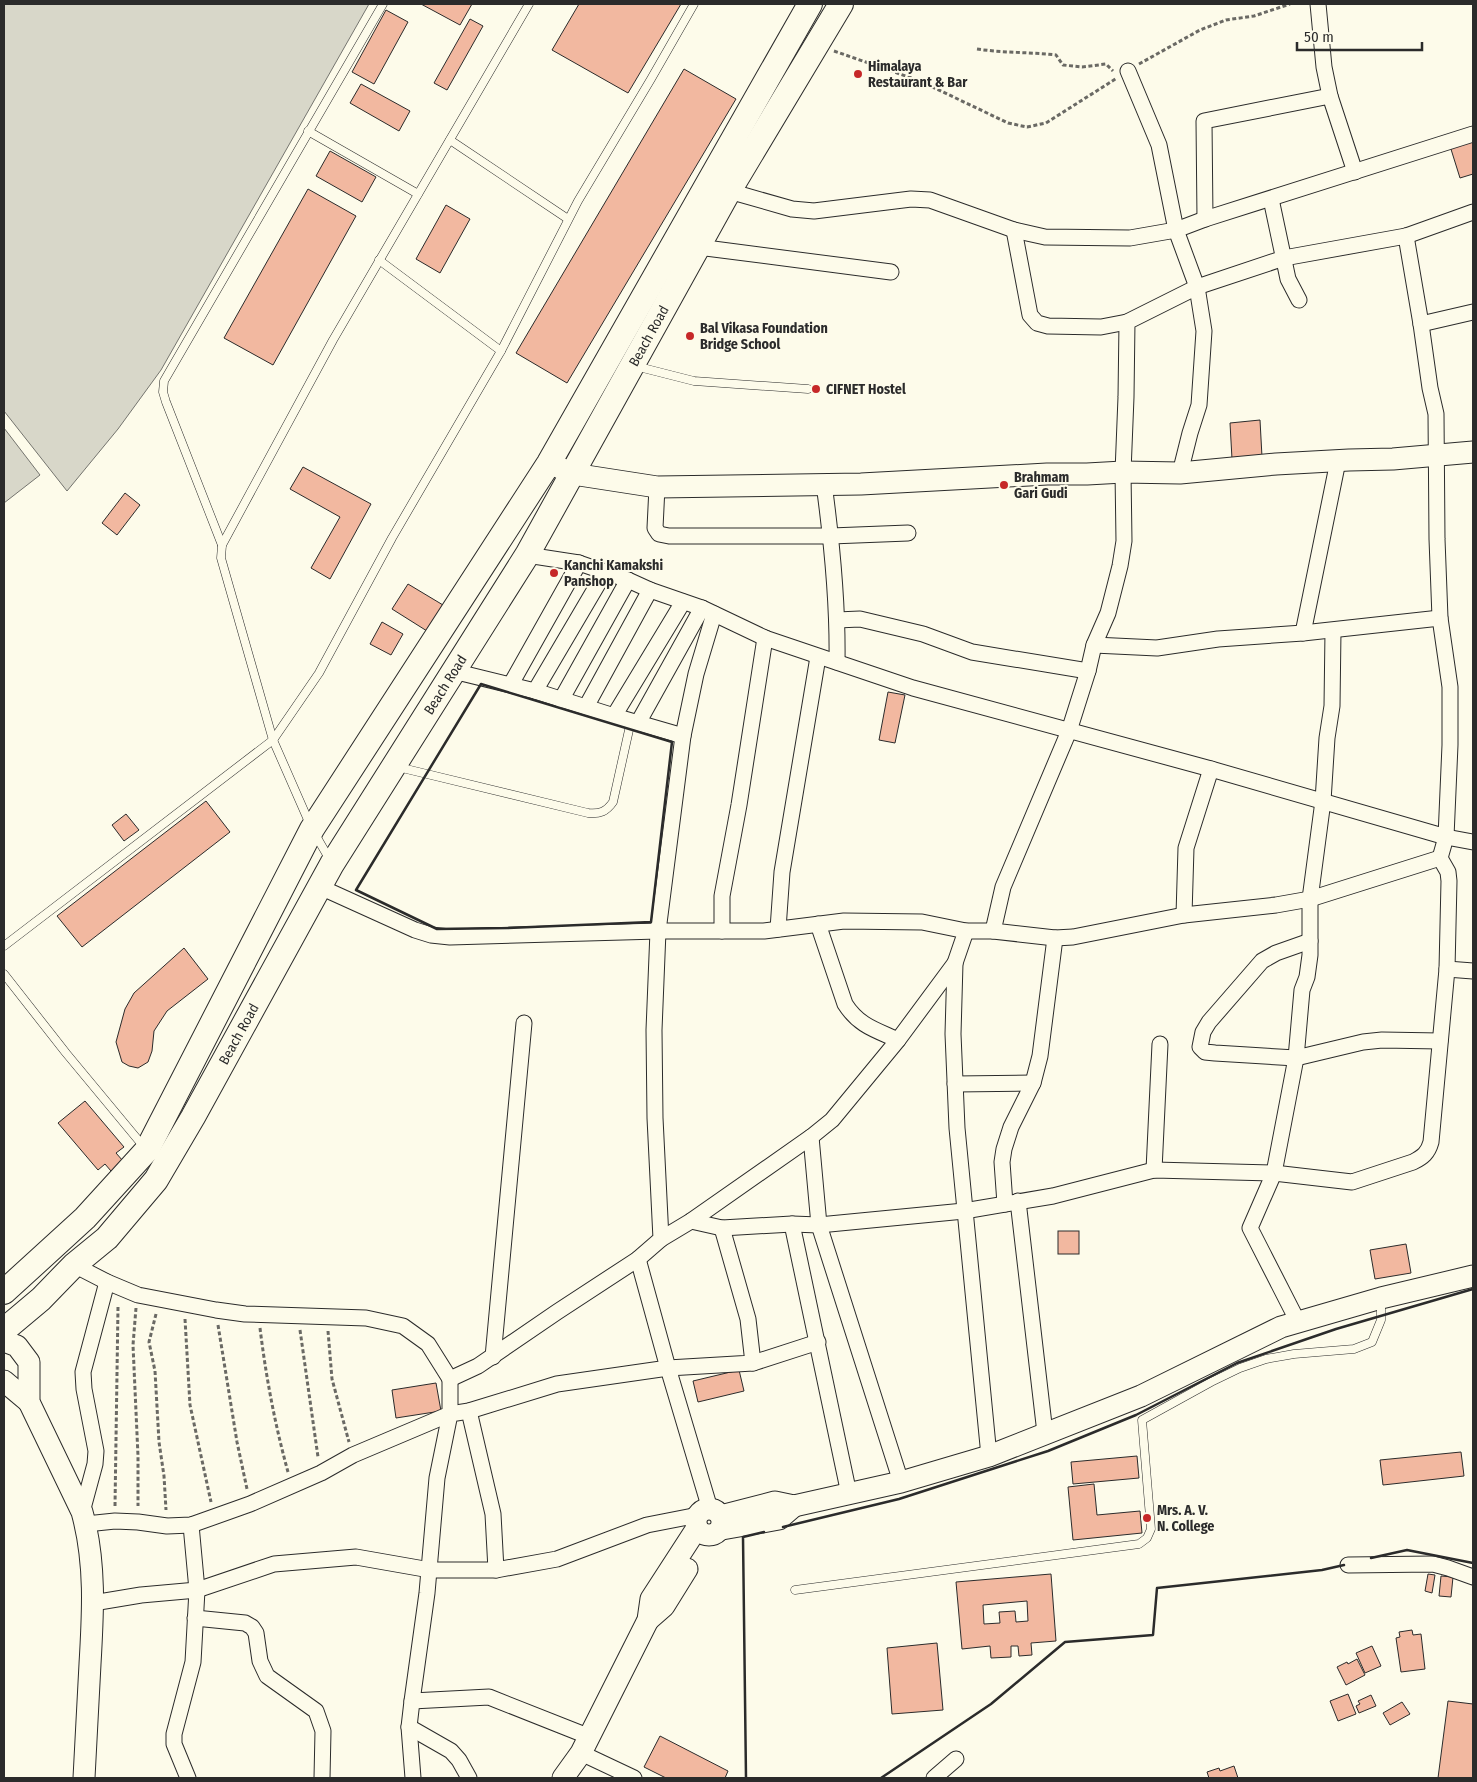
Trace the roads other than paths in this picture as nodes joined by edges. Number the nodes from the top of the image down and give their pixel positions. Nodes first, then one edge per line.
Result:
1 (383, 4) edge
2 (529, 4) edge
3 (694, 4) edge
4 (810, 4) edge
5 (841, 4) edge
6 (1318, 4) edge
7 (1128, 71) road end
8 (1330, 96) junction
9 (308, 131) junction
10 (1473, 134) edge
11 (450, 140) junction
12 (1356, 172) junction
13 (729, 191) junction
14 (418, 194) junction
15 (1271, 199) junction
16 (1473, 212) edge
17 (568, 219) junction
18 (1205, 219) junction
19 (1014, 230) junction
20 (1176, 230) junction
21 (1406, 236) junction
22 (698, 247) junction
23 (1284, 258) junction
24 (380, 260) junction
25 (891, 272) dead end
26 (1197, 287) junction
27 (1299, 300) dead end
28 (1473, 312) edge
29 (1127, 322) junction
30 (1421, 324) junction
31 (501, 351) junction
32 (633, 365) junction
33 (808, 389) dead end
34 (1473, 452) edge
35 (1436, 456) junction
36 (1338, 461) junction
37 (549, 463) junction
38 (1123, 472) junction
39 (1180, 473) junction
40 (573, 474) junction
41 (824, 484) junction
42 (657, 487) junction
43 (908, 533) dead end
44 (832, 536) junction
45 (222, 545) junction
46 (527, 555) junction
47 (579, 563) junction
48 (605, 572) junction
49 (628, 580) junction
50 (650, 590) junction
51 (683, 602) junction
52 (708, 611) junction
53 (1440, 618) junction
54 (837, 620) junction
55 (1333, 631) junction
56 (1303, 634) junction
57 (765, 638) junction
58 (1094, 645) junction
59 (818, 657) junction
60 (837, 662) junction
61 (453, 671) junction
62 (1088, 671) junction
63 (511, 684) junction
64 (535, 691) junction
65 (562, 700) junction
66 (586, 707) junction
67 (614, 716) junction
68 (635, 722) junction
69 (1069, 731) junction
70 (683, 736) junction
71 (273, 740) junction
72 (394, 766) junction
73 (1211, 769) junction
74 (1323, 802) junction
75 (312, 829) junction
76 (1446, 837) junction
77 (1473, 842) edge
78 (1440, 858) junction
79 (332, 864) junction
80 (320, 887) junction
81 (1310, 899) junction
82 (1184, 915) junction
83 (818, 924) junction
84 (778, 929) junction
85 (658, 931) junction
86 (722, 931) junction
87 (966, 931) junction
88 (993, 931) junction
89 (1055, 938) junction
90 (1310, 941) junction
91 (4, 946) edge
92 (955, 963) junction
93 (1447, 969) junction
94 (1473, 971) edge
95 (4, 974) edge
96 (524, 1023) dead end
97 (898, 1040) junction
98 (1440, 1041) junction
99 (1160, 1044) dead end
100 (1296, 1058) junction
101 (1033, 1083) junction
102 (955, 1084) junction
103 (811, 1137) junction
104 (146, 1150) junction
105 (1154, 1170) junction
106 (1274, 1173) junction
107 (1012, 1203) junction
108 (964, 1211) junction
109 (691, 1220) junction
110 (792, 1224) junction
111 (819, 1225) junction
112 (722, 1228) junction
113 (661, 1239) junction
114 (638, 1259) junction
115 (74, 1265) junction
116 (1473, 1276) edge
117 (112, 1285) junction
118 (4, 1292) edge
119 (1382, 1298) junction
120 (1298, 1322) junction
121 (4, 1330) edge
122 (4, 1341) edge
123 (818, 1342) junction
124 (493, 1356) junction
125 (753, 1363) junction
126 (668, 1368) junction
127 (450, 1379) junction
128 (4, 1381) edge
129 (29, 1402) junction
130 (469, 1411) junction
131 (450, 1414) junction
132 (1045, 1434) junction
133 (989, 1456) junction
134 (901, 1482) junction
135 (849, 1494) junction
136 (84, 1518) junction
137 (709, 1522) junction
138 (191, 1526) junction
139 (1348, 1565) dead end
140 (430, 1570) junction
141 (496, 1570) junction
142 (1473, 1577) edge
143 (197, 1590) junction
144 (795, 1590) dead end
145 (93, 1603) junction
146 (195, 1618) junction
147 (412, 1701) junction
148 (409, 1727) junction
149 (585, 1745) junction
150 (956, 1759) dead end
151 (84, 1778) edge
152 (188, 1778) edge
153 (322, 1778) edge
154 (413, 1778) edge
155 (470, 1778) edge
156 (563, 1778) edge
157 (634, 1778) edge
158 (934, 1778) edge

1 - 9 lane
2 - 11 lane
3 - 17 lane
4 - 37 main road, Beach Road
5 - 13 main road, Beach Road
6 - 8 street
7 - 20 street
8 - 12 street
8 - 18 street
9 - 14 lane
9 - 45 lane
10 - 12 street
11 - 14 lane
11 - 17 lane
12 - 15 street
13 - 19 street
13 - 22 main road, Beach Road
14 - 24 lane
15 - 18 street
15 - 23 street
16 - 21 street
17 - 31 lane
18 - 20 street
19 - 20 street
19 - 29 street
20 - 26 street
21 - 23 street
21 - 30 street
22 - 25 street
22 - 32 main road, Beach Road
23 - 26 street
23 - 27 street
24 - 31 lane
24 - 45 lane
26 - 29 street
26 - 39 street
28 - 30 street
29 - 38 street
30 - 35 street
31 - 71 lane
32 - 33 lane
32 - 40 main road, Beach Road
34 - 35 street
35 - 36 street
35 - 53 street
36 - 39 street
36 - 56 street
37 - 40 street
37 - 75 main road, Beach Road
38 - 39 street
38 - 41 street
38 - 58 street
40 - 42 street
40 - 46 main road, Beach Road
41 - 42 street
41 - 44 street
42 - 44 street
43 - 44 street
44 - 54 street
45 - 71 lane
46 - 47 street
46 - 61 main road, Beach Road
47 - 48 street
47 - 63 street
48 - 49 street
48 - 64 street
49 - 50 street
49 - 65 street
50 - 51 street
50 - 66 street
51 - 52 street
51 - 67 street
52 - 57 street
52 - 68 street
52 - 70 street
53 - 55 street
53 - 76 street
54 - 60 street
54 - 62 street
55 - 56 street
55 - 74 street
56 - 58 street
57 - 59 street
57 - 86 street
58 - 62 street
59 - 60 street
59 - 84 street
60 - 69 street
61 - 63 street
61 - 72 main road, Beach Road
62 - 69 street
63 - 64 street
64 - 65 street
65 - 66 street
66 - 67 street
67 - 68 street
68 - 70 street
68 - 72 lane
69 - 73 street
69 - 88 street
70 - 85 street
71 - 75 lane
71 - 91 lane
72 - 79 main road, Beach Road
73 - 74 street
73 - 82 street
74 - 76 street
74 - 81 street
75 - 79 lane
75 - 104 main road, Beach Road
76 - 77 street
76 - 78 street
78 - 81 street
78 - 93 street
79 - 80 main road, Beach Road
80 - 85 street
80 - 115 main road, Beach Road
81 - 82 street
81 - 90 street
82 - 89 street
83 - 84 street
83 - 87 street
83 - 97 street
84 - 86 street
85 - 86 street
85 - 113 street
87 - 88 street
87 - 92 street
88 - 89 street
89 - 101 street
90 - 100 street
90 - 100 street
92 - 97 street
92 - 102 street
93 - 94 street
93 - 98 street
95 - 104 lane
96 - 124 street
97 - 103 street
98 - 100 street
98 - 106 street
99 - 105 street
100 - 106 street
101 - 102 street
101 - 107 street
102 - 108 street
103 - 109 street
103 - 111 street
104 - 118 main road, Beach Road
105 - 106 street
105 - 107 street
106 - 120 street
107 - 108 street
107 - 132 street
108 - 111 street
108 - 133 street
109 - 112 street
109 - 113 street
110 - 111 street
110 - 112 street
110 - 123 street
111 - 134 street
112 - 125 street
113 - 114 street
114 - 124 street
114 - 126 street
115 - 117 street
115 - 121 main road, Beach Road
116 - 119 street
117 - 127 street
117 - 136 street
119 - 120 street
119 - 144 lane
120 - 132 street
122 - 129 street
123 - 125 street
123 - 135 street
124 - 127 street
125 - 126 street
126 - 130 street
126 - 137 street
127 - 131 street
128 - 129 street
129 - 136 street
130 - 131 street
130 - 141 street
131 - 138 street
131 - 140 street
132 - 133 street
133 - 134 street
134 - 135 street
135 - 137 street
136 - 138 street
136 - 145 street
137 - 141 street
137 - 149 street
138 - 143 street
139 - 142 street
140 - 141 street
140 - 143 street
140 - 147 street
143 - 145 street
143 - 146 street
145 - 151 street
146 - 152 street
146 - 153 street
147 - 148 street
147 - 149 street
148 - 154 street
148 - 155 street
149 - 156 street
149 - 157 street
150 - 158 street

